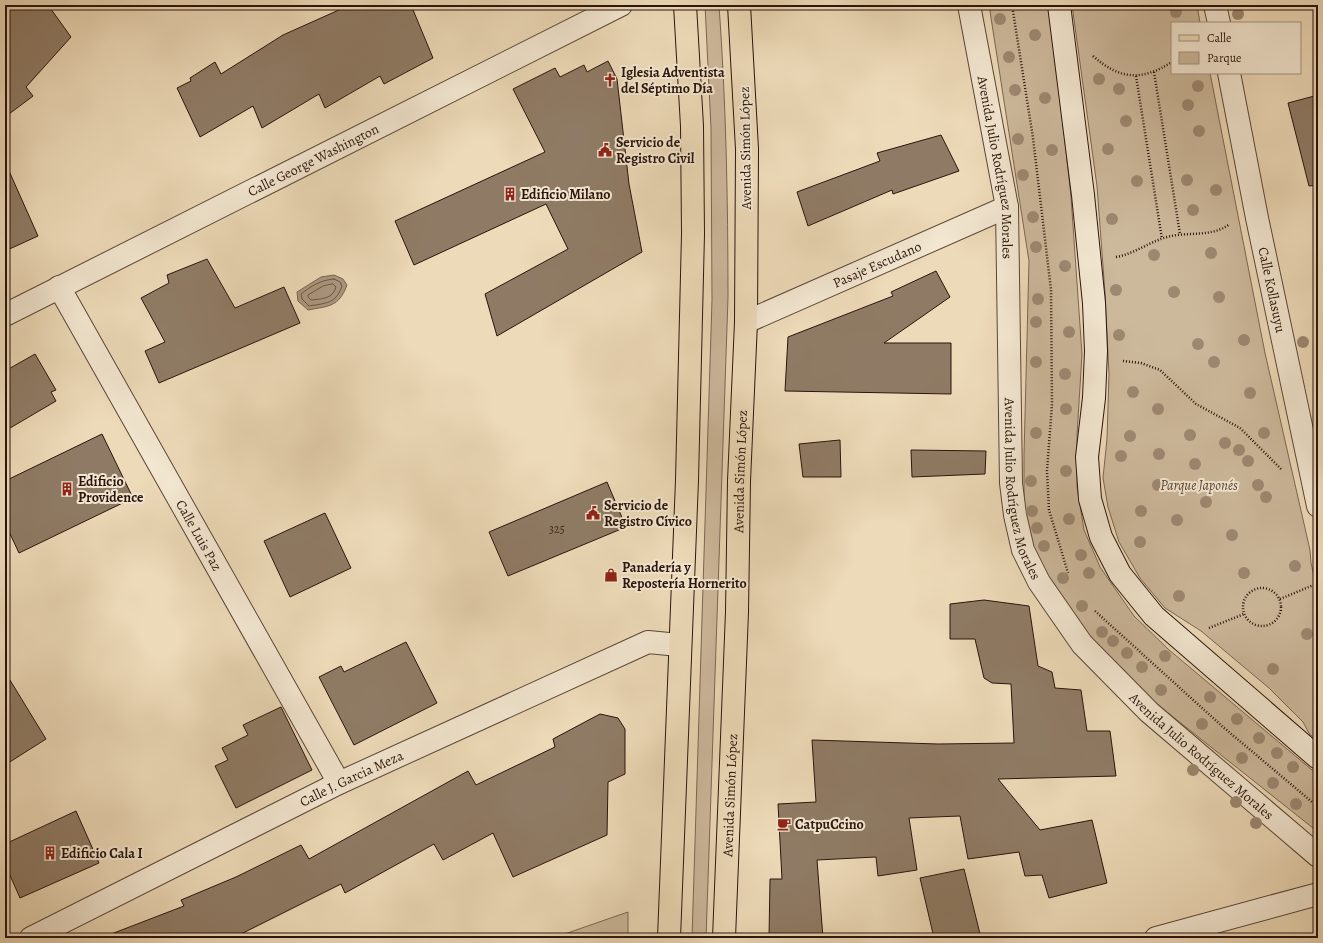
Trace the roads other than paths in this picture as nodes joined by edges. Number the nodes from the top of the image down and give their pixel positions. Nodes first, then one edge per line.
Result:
1 (621, 5) edge
2 (685, 5) edge
3 (739, 5) edge
4 (969, 5) edge
5 (1059, 5) edge
6 (1215, 5) edge
7 (1219, 22) edge
8 (1229, 74) edge
9 (1007, 207) junction
10 (58, 288) junction
11 (5, 315) edge
12 (746, 322) junction
13 (1318, 506) edge
14 (679, 645) junction
15 (1318, 758) edge
16 (339, 783) junction
17 (1318, 856) edge
18 (1318, 894) edge
19 (31, 938) edge
20 (669, 938) edge
21 (724, 938) edge
22 (1156, 938) edge

1 - 10 street, Calle George Washington
2 - 14 main road
3 - 12 main road, Avenida Simón López
4 - 9 street, Avenida Julio Rodríguez Morales
5 - 15 street
6 - 7 street
8 - 13 street, Calle Kollasuyu
9 - 12 street, Pasaje Escudano
9 - 17 street, Avenida Julio Rodríguez Morales
10 - 11 street, Calle George Washington
10 - 16 street, Calle Luis Paz
12 - 21 main road, Avenida Simón López
14 - 16 street, Calle J. Garcia Meza
14 - 20 main road
16 - 19 street, Calle J. Garcia Meza
18 - 22 street

